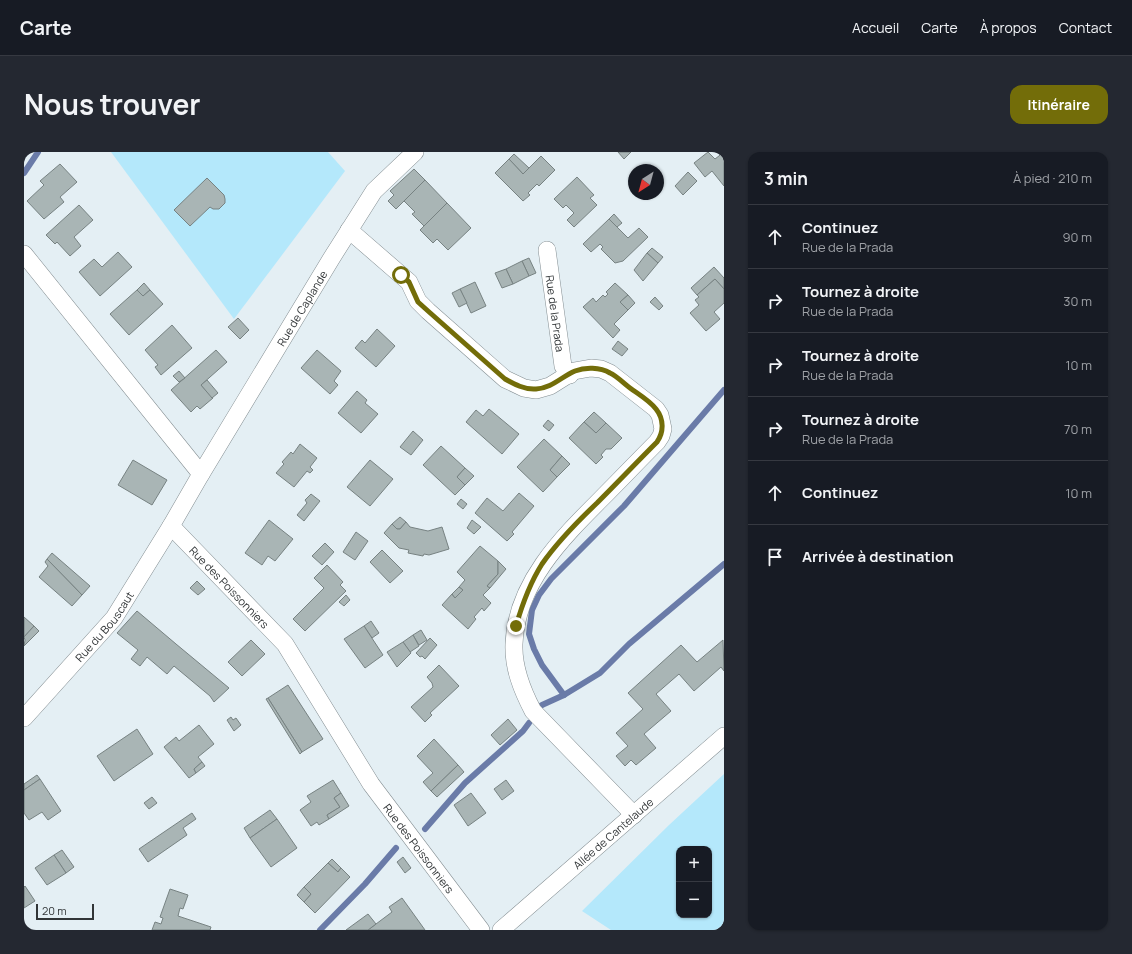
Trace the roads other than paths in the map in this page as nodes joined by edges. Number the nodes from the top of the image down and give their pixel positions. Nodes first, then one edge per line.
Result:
1 (415, 152) edge
2 (350, 230) junction
3 (547, 250) dead end
4 (24, 254) edge
5 (570, 375) junction
6 (201, 474) junction
7 (171, 526) junction
8 (24, 718) edge
9 (724, 736) edge
10 (634, 815) junction
11 (481, 930) edge
12 (500, 930) edge

1 - 2 street, Rue de Caplande
2 - 5 street
2 - 6 street, Rue de Caplande
3 - 5 street, Rue de la Prada
4 - 6 street
5 - 10 street
6 - 7 street
7 - 8 street, Rue du Bouscaut
7 - 11 street, Rue des Poissonniers
9 - 10 street, Allée de Cantelaude
10 - 12 street, Allée de Cantelaude

